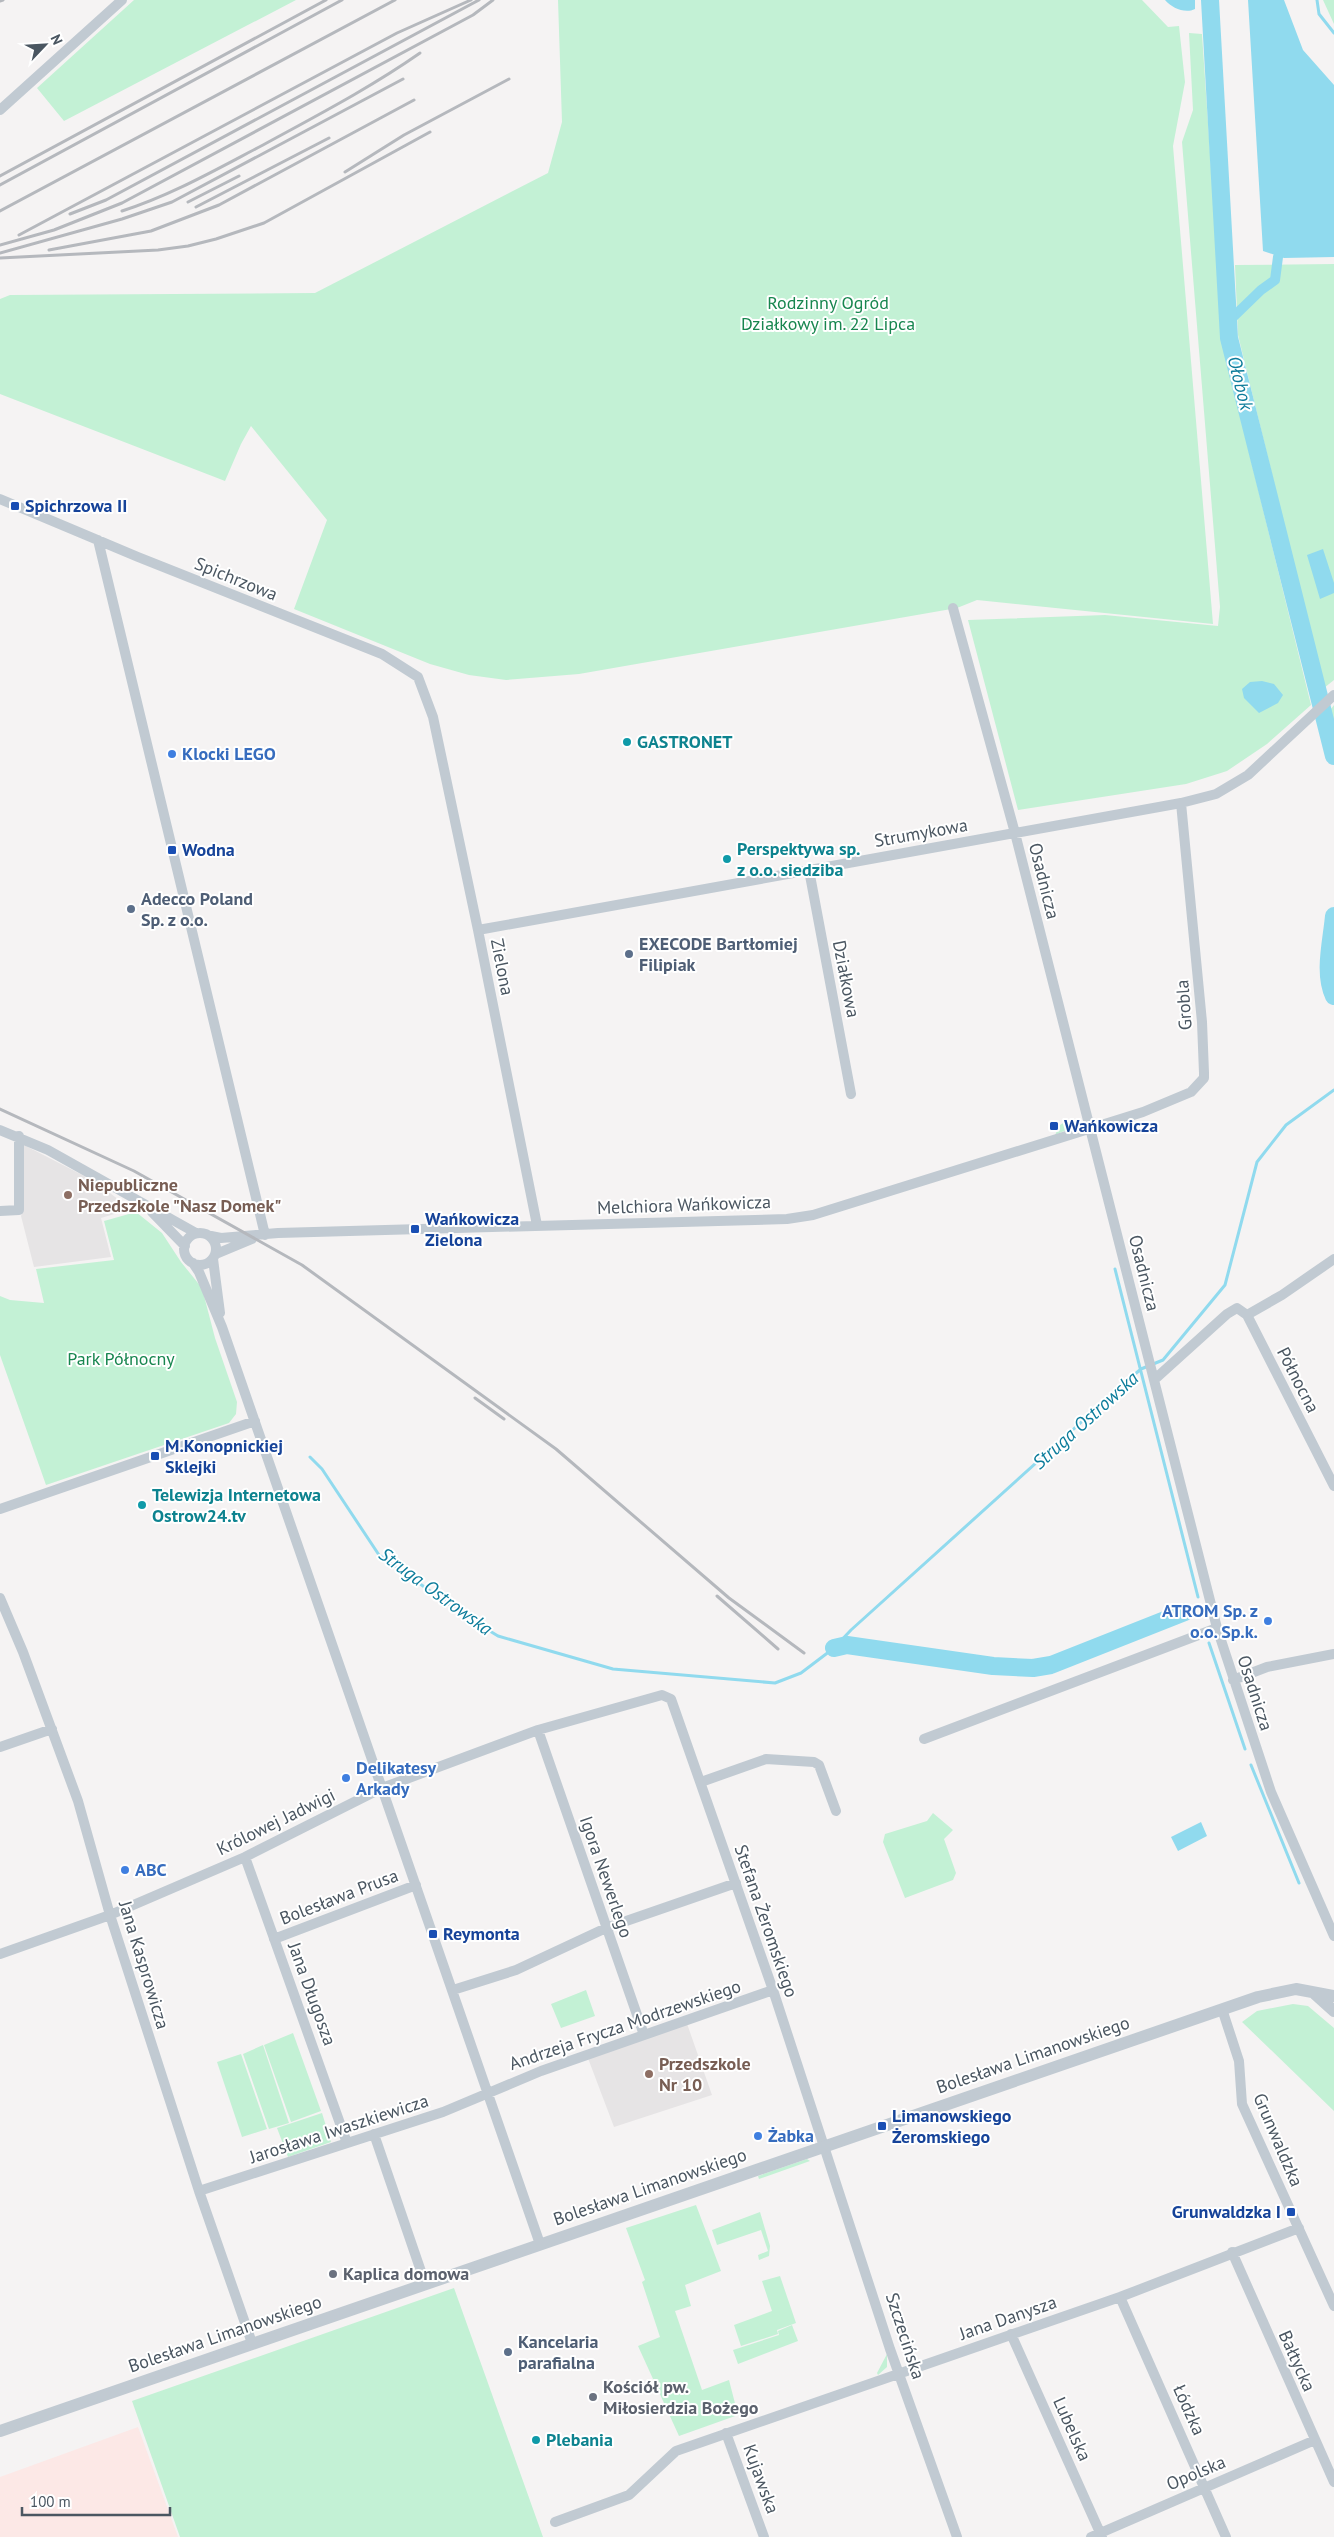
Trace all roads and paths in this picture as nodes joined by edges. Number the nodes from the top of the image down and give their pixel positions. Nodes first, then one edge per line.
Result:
1 (122, 0) edge
2 (0, 110) edge
3 (0, 499) edge
4 (98, 540) junction
5 (953, 608) dead end
6 (1332, 696) edge
7 (433, 717) joint
8 (1181, 803) junction
9 (1015, 833) junction
10 (808, 870) junction
11 (478, 930) junction
12 (851, 1094) dead end
13 (1091, 1129) junction
14 (0, 1130) edge
15 (19, 1136) junction
16 (144, 1205) junction
17 (0, 1211) edge
18 (537, 1225) junction
19 (196, 1233) junction
20 (265, 1235) junction
21 (211, 1236) junction
22 (184, 1246) junction
23 (214, 1257) junction
24 (1334, 1259) edge
25 (193, 1263) junction
26 (1247, 1316) junction
27 (222, 1327) junction
28 (1154, 1378) junction
29 (255, 1421) junction
30 (1334, 1486) edge
31 (0, 1509) edge
32 (0, 1598) edge
33 (1217, 1628) junction
34 (1334, 1654) edge
35 (1233, 1680) junction
36 (676, 1709) joint
37 (52, 1729) junction
38 (538, 1730) junction
39 (924, 1739) dead end
40 (0, 1747) edge
41 (700, 1782) junction
42 (382, 1788) junction
43 (836, 1811) dead end
44 (246, 1857) junction
45 (736, 1883) junction
46 (416, 1885) junction
47 (110, 1915) junction
48 (606, 1928) junction
49 (1334, 1936) edge
50 (274, 1939) junction
51 (0, 1954) edge
52 (453, 1990) junction
53 (773, 1990) junction
54 (1314, 1993) junction
55 (1334, 1996) edge
56 (1222, 2009) junction
57 (1334, 2011) edge
58 (644, 2035) junction
59 (488, 2092) junction
60 (374, 2134) junction
61 (347, 2143) junction
62 (825, 2145) junction
63 (199, 2191) junction
64 (1299, 2228) junction
65 (540, 2244) junction
66 (1232, 2252) junction
67 (425, 2283) junction
68 (1120, 2297) junction
69 (1334, 2306) edge
70 (1011, 2334) junction
71 (252, 2343) junction
72 (899, 2372) junction
73 (0, 2431) edge
74 (726, 2433) junction
75 (1315, 2440) junction
76 (1334, 2482) edge
77 (1206, 2487) junction
78 (555, 2522) dead end
79 (1102, 2535) edge
80 (764, 2537) edge
81 (957, 2537) edge
82 (1091, 2537) edge
83 (1226, 2537) edge

1 - 2 street
3 - 4 street, Spichrzowa
4 - 7 street, Spichrzowa
4 - 20 street
5 - 9 street, Osadnicza
6 - 8 street, Strumykowa
7 - 11 street, Zielona
8 - 9 street, Strumykowa
8 - 13 street, Grobla
9 - 10 street, Strumykowa
9 - 13 street, Osadnicza
10 - 11 street, Strumykowa
10 - 12 street, Działkowa
11 - 18 street, Zielona
13 - 18 street, Melchiora Wańkowicza
13 - 28 street, Osadnicza
14 - 15 street
15 - 16 street
15 - 17 street
16 - 19 street
16 - 22 street
18 - 20 street, Melchiora Wańkowicza
19 - 21 street
19 - 22 street
20 - 21 street, Melchiora Wańkowicza
20 - 23 street, Melchiora Wańkowicza
21 - 23 street
22 - 25 street
23 - 25 street
23 - 27 street
24 - 26 street
25 - 27 street
26 - 28 street
26 - 30 street, Północna
27 - 29 street
28 - 33 street, Osadnicza
29 - 31 street
29 - 42 street
32 - 37 street, Jana Kasprowicza
33 - 35 street, Osadnicza
33 - 39 street
34 - 35 street
35 - 49 street, Osadnicza
36 - 38 street, Królowej Jadwigi
36 - 41 street, Stefana Żeromskiego
37 - 40 street
37 - 47 street, Jana Kasprowicza
38 - 42 street, Królowej Jadwigi
38 - 48 street, Igora Newerlego
41 - 43 street
41 - 45 street, Stefana Żeromskiego
42 - 44 street, Królowej Jadwigi
42 - 46 street
44 - 47 street, Królowej Jadwigi
44 - 50 street, Jana Długosza
45 - 48 street
45 - 53 street, Stefana Żeromskiego
46 - 50 street, Bolesława Prusa
46 - 52 street
47 - 51 street, Królowej Jadwigi
47 - 63 street, Jana Kasprowicza
48 - 52 street
48 - 58 street, Igora Newerlego
50 - 61 street, Jana Długosza
52 - 59 street
53 - 58 street, Andrzeja Frycza Modrzewskiego
53 - 62 street, Stefana Żeromskiego
54 - 55 street, Bolesława Limanowskiego
54 - 56 street, Bolesława Limanowskiego
54 - 57 street
56 - 62 street, Bolesława Limanowskiego
56 - 64 street, Grunwaldzka
58 - 59 street, Andrzeja Frycza Modrzewskiego
59 - 60 street, Jarosława Iwaszkiewicza
59 - 65 street
60 - 61 street, Jarosława Iwaszkiewicza
60 - 67 street
61 - 63 street, Jarosława Iwaszkiewicza
62 - 65 street, Bolesława Limanowskiego
62 - 72 street, Szczecińska
63 - 71 street, Jana Kasprowicza
64 - 66 street, Jana Danysza
64 - 69 street, Grunwaldzka
65 - 67 street, Bolesława Limanowskiego
66 - 68 street, Jana Danysza
66 - 75 street, Bałtycka
67 - 71 street, Bolesława Limanowskiego
68 - 70 street, Jana Danysza
68 - 77 street, Łódzka
70 - 72 street, Jana Danysza
70 - 79 street, Lubelska
71 - 73 street, Bolesława Limanowskiego
72 - 74 street, Jana Danysza
72 - 81 street, Szczecińska
74 - 78 street, Jana Danysza
74 - 80 street, Kujawska
75 - 76 street, Bałtycka
75 - 77 street, Opolska
77 - 79 street, Opolska
77 - 83 street, Łódzka
79 - 82 street, Opolska

